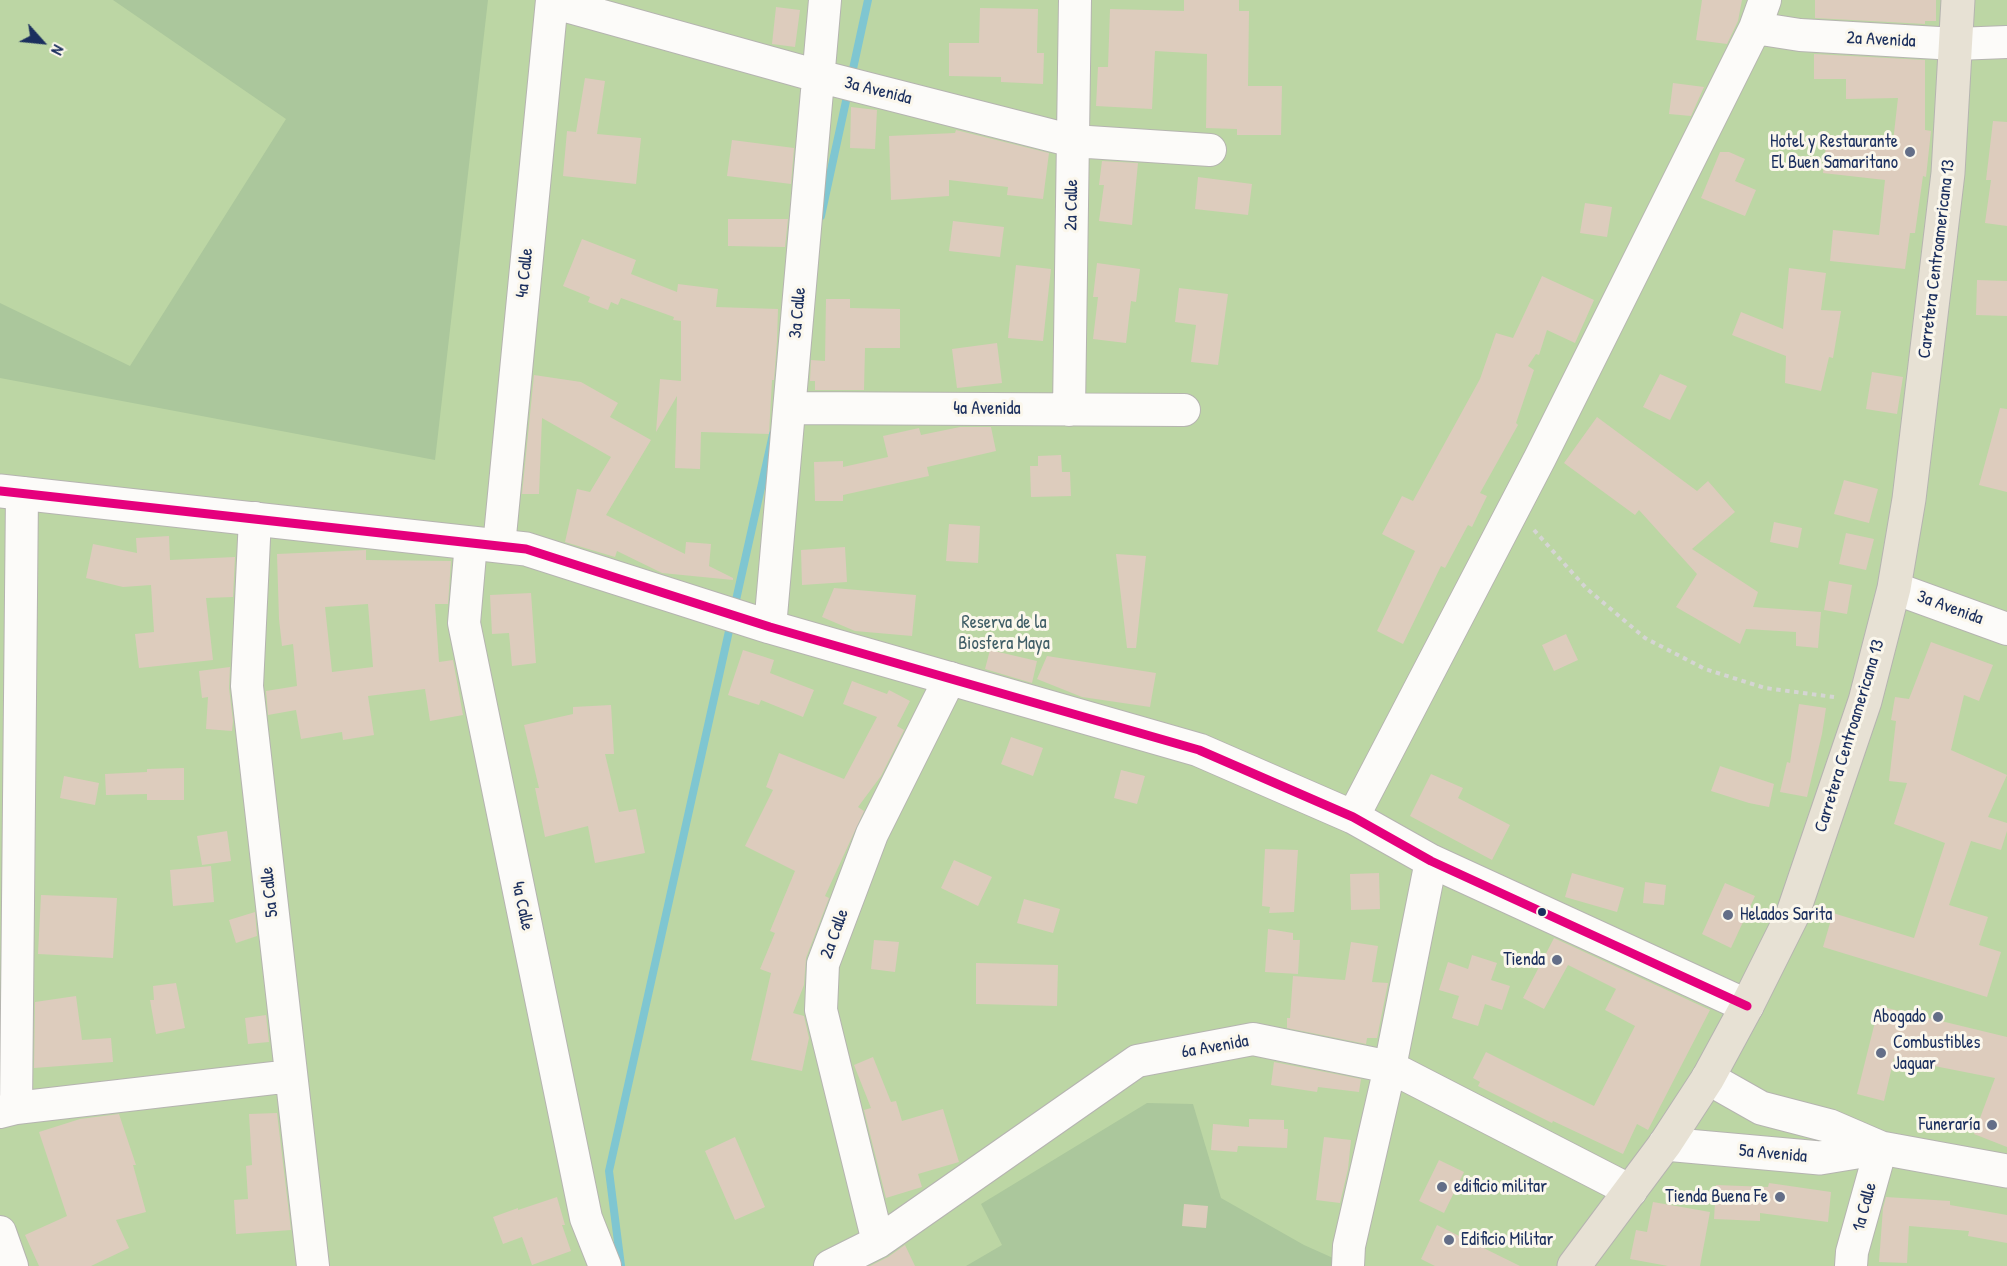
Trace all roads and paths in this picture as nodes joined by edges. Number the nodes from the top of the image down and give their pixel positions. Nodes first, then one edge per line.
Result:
1 (825, 0) edge
2 (1075, 0) edge
3 (1958, 0) edge
4 (552, 1) edge
5 (1760, 14) edge
6 (2007, 42) edge
7 (1956, 44) junction
8 (818, 76) junction
9 (1073, 141) junction
10 (1210, 150) dead end
11 (790, 408) junction
12 (1069, 410) junction
13 (1184, 410) dead end
14 (11, 492) edge
15 (1514, 508) junction
16 (255, 518) junction
17 (485, 544) junction
18 (1894, 588) junction
19 (770, 627) junction
20 (2007, 629) edge
21 (950, 678) junction
22 (1865, 701) junction
23 (1353, 817) junction
24 (1431, 861) junction
25 (1747, 1006) junction
26 (1390, 1067) junction
27 (291, 1076) junction
28 (1708, 1078) junction
29 (8, 1110) edge
30 (1665, 1143) junction
31 (1881, 1148) junction
32 (2007, 1171) edge
33 (1631, 1191) junction
34 (0, 1232) edge
35 (878, 1242) junction
36 (12, 1266) edge
37 (313, 1266) edge
38 (605, 1266) edge
39 (830, 1266) edge
40 (1348, 1266) edge
41 (1574, 1266) edge
42 (1851, 1266) edge

1 - 8 street, 3a Calle
2 - 9 street, 2a Calle
3 - 7 highway, Carretera Centroamericana 13
4 - 8 street, 3a Avenida
4 - 17 street, 4a Calle
5 - 7 street, 2a Avenida
5 - 15 street
6 - 7 street, 2a Avenida
7 - 18 highway, Carretera Centroamericana 13
8 - 9 street, 3a Avenida
8 - 11 street, 3a Calle
9 - 10 street, 3a Avenida
9 - 12 street, 2a Calle
11 - 12 street, 4a Avenida
11 - 19 street, 3a Calle
12 - 13 street, 4a Avenida
14 - 16 street
14 - 29 street
15 - 22 path
15 - 23 street
16 - 17 street
16 - 27 street, 5a Calle
17 - 19 street
17 - 38 street, 4a Calle
18 - 20 street, 3a Avenida
18 - 22 highway, Carretera Centroamericana 13
19 - 21 street
21 - 23 street
21 - 35 street, 2a Calle
22 - 25 highway, Carretera Centroamericana 13
23 - 24 street
24 - 25 street
24 - 26 street
25 - 28 highway, Carretera Centroamericana 13
26 - 33 street, 6a Avenida
26 - 35 street, 6a Avenida
26 - 40 street
27 - 29 street
27 - 37 street, 5a Calle
28 - 30 highway, Carretera Centroamericana 13
28 - 31 street, 5a Avenida
30 - 31 street, 5a Avenida
30 - 33 highway, Carretera Centroamericana 13
31 - 32 street, 5a Avenida
31 - 42 street, 1a Calle
33 - 41 highway, Carretera Centroamericana 13
34 - 36 street
35 - 39 street, 6a Avenida

